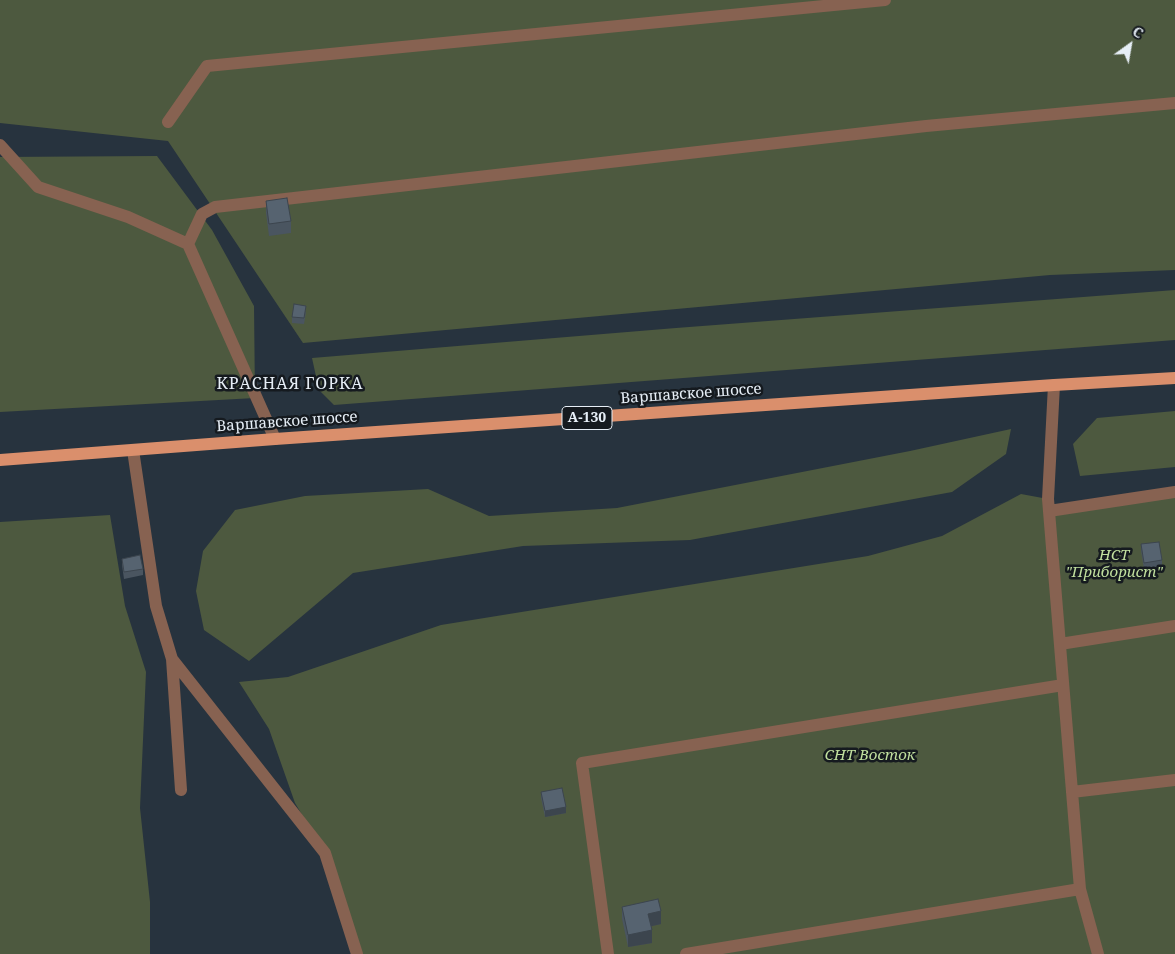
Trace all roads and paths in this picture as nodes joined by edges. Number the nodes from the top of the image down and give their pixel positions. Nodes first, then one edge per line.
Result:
1 (885, 0) edge
2 (1175, 103) edge
3 (168, 122) dead end
4 (0, 145) edge
5 (188, 244) junction
6 (1175, 378) edge
7 (1054, 385) junction
8 (275, 439) junction
9 (133, 450) junction
10 (0, 460) edge
11 (1175, 492) edge
12 (1049, 512) junction
13 (1175, 626) edge
14 (1060, 644) junction
15 (172, 659) junction
16 (1063, 685) junction
17 (1175, 780) edge
18 (181, 790) dead end
19 (1072, 792) junction
20 (1080, 889) junction
21 (356, 954) edge
22 (608, 954) edge
23 (686, 954) edge
24 (1098, 954) edge

1 - 3 lane
2 - 5 lane
4 - 5 lane
5 - 8 lane
6 - 7 main road, Варшавское шоссе / А-130
7 - 8 main road, Варшавское шоссе / А-130
7 - 12 lane
8 - 9 main road, Варшавское шоссе / А-130
9 - 10 main road, Варшавское шоссе / А-130
9 - 15 lane
11 - 12 lane
12 - 14 lane
13 - 14 lane
14 - 16 lane
15 - 18 lane
15 - 21 lane
16 - 19 lane
16 - 22 lane
17 - 19 lane
19 - 20 lane
20 - 23 lane
20 - 24 lane

